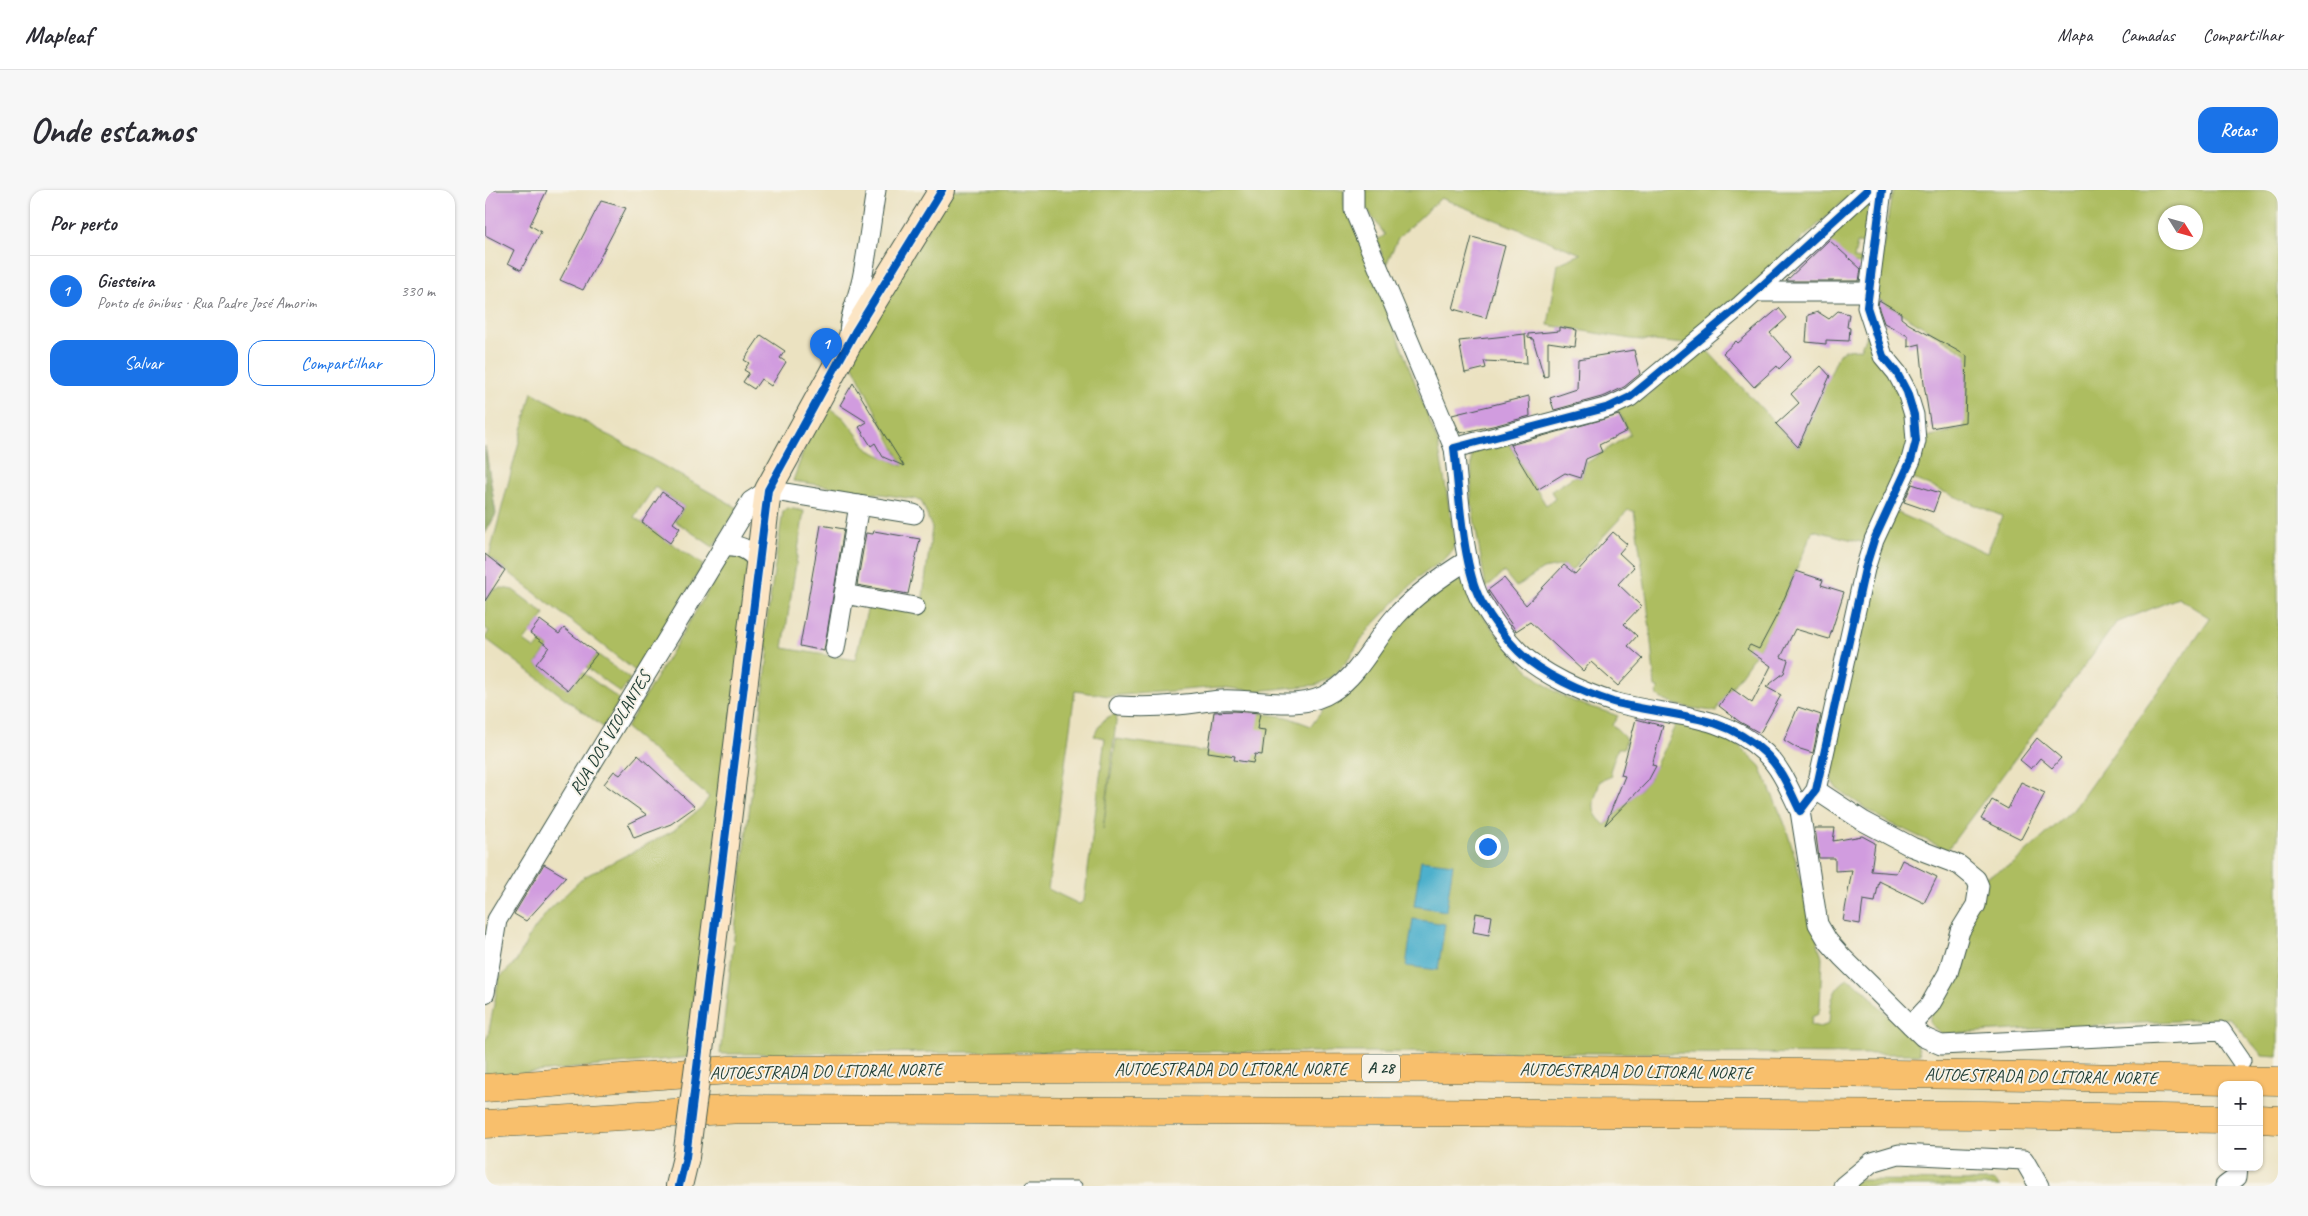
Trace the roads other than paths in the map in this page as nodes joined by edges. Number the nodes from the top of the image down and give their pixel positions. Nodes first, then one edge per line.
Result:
1 (875, 190) edge
2 (943, 190) edge
3 (1354, 190) edge
4 (1867, 190) edge
5 (1882, 190) edge
6 (868, 245) junction
7 (875, 286) junction
8 (1756, 292) junction
9 (1869, 292) junction
10 (1454, 448) junction
11 (768, 490) junction
12 (859, 505) junction
13 (914, 514) dead end
14 (723, 546) junction
15 (1468, 560) junction
16 (759, 563) junction
17 (844, 594) junction
18 (915, 607) dead end
19 (835, 649) dead end
20 (1119, 706) dead end
21 (1816, 790) junction
22 (1800, 811) junction
23 (485, 992) edge
24 (1911, 1025) junction
25 (2241, 1060) dead end
26 (2278, 1081) edge
27 (485, 1088) edge
28 (2218, 1119) edge
29 (2263, 1120) edge
30 (2278, 1120) edge
31 (485, 1124) edge
32 (2238, 1171) edge
33 (679, 1186) edge
34 (1030, 1186) edge
35 (1077, 1186) edge
36 (1843, 1186) edge
37 (2039, 1186) edge
38 (2225, 1186) edge

1 - 6 street
2 - 7 street
3 - 10 street
4 - 8 street
5 - 9 street
6 - 7 street
6 - 7 street
7 - 11 street
8 - 9 street
8 - 10 street
9 - 21 street
10 - 15 street
11 - 12 street
11 - 14 street, RUA DOS VIOLANTES
11 - 16 street
12 - 13 street
12 - 17 street
14 - 16 street
14 - 23 street, RUA DOS VIOLANTES
15 - 20 street
15 - 22 street
16 - 33 street, bridge
17 - 18 street
17 - 19 street
21 - 22 street
21 - 24 street
22 - 24 street
24 - 25 street
26 - 27 highway, AUTOESTRADA DO LITORAL NORTE / A 28
28 - 31 highway, AUTOESTRADA DO LITORAL NORTE
29 - 30 highway
32 - 38 street
34 - 35 lane
36 - 37 street

